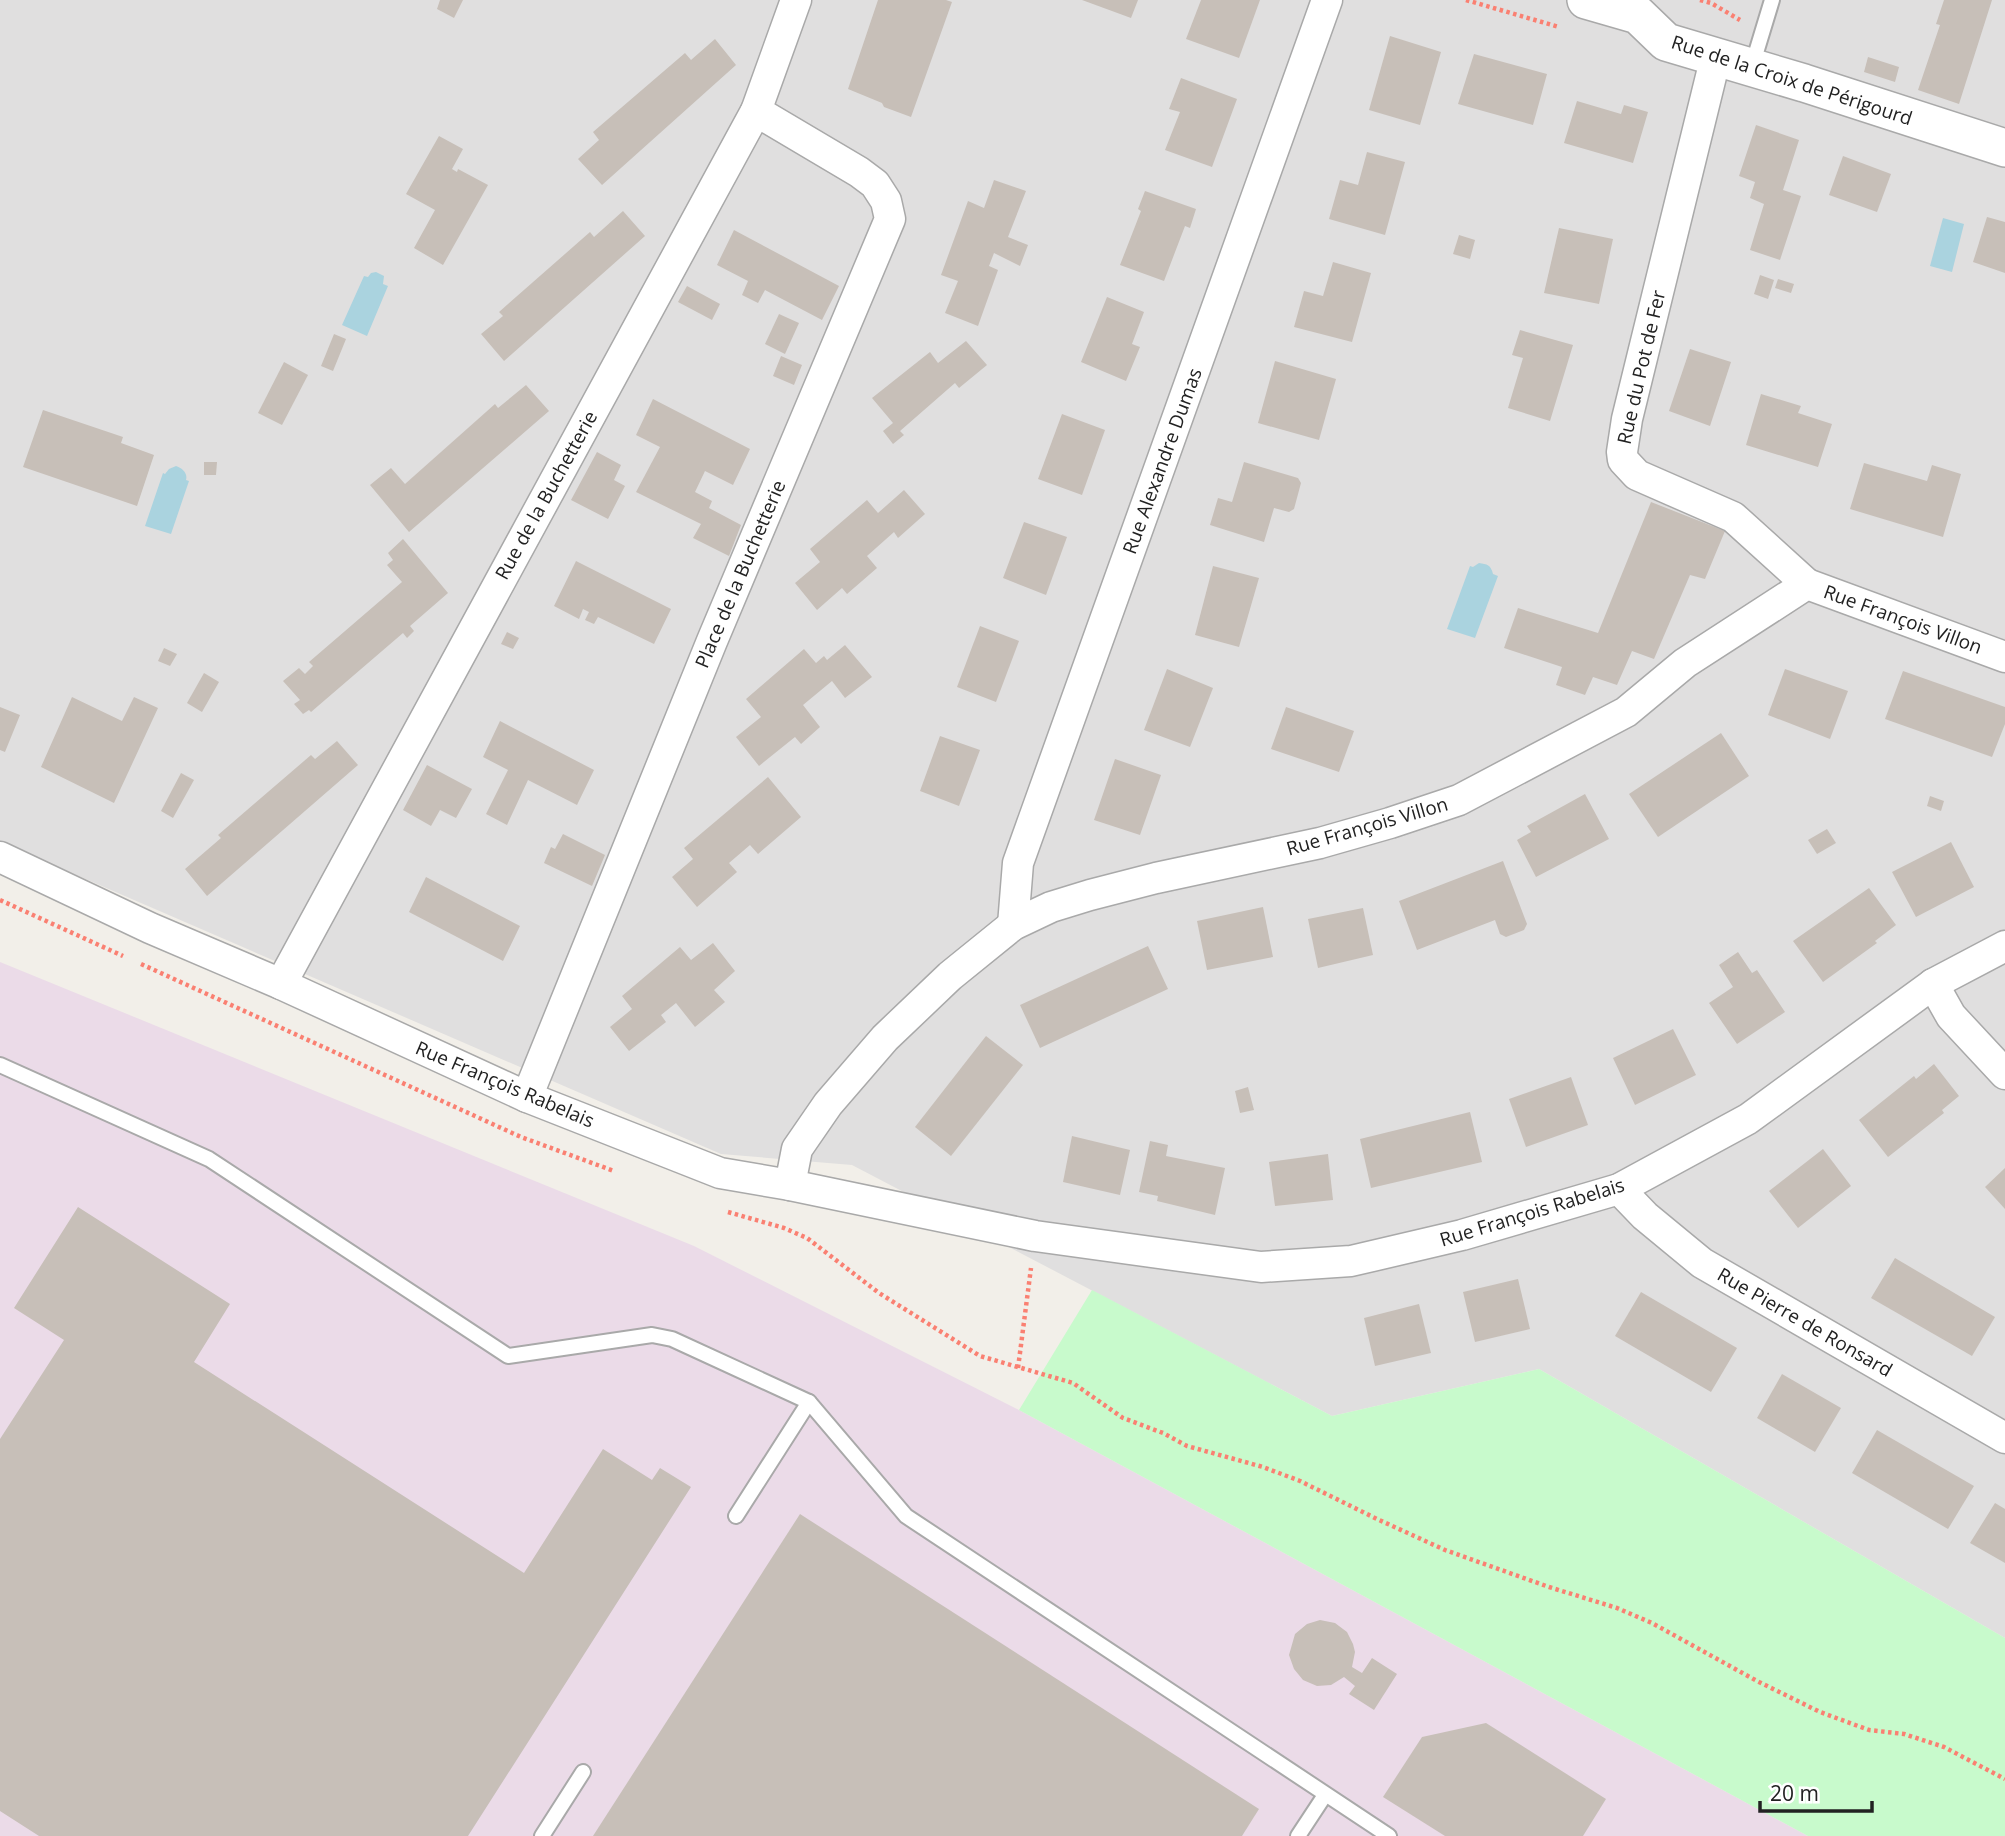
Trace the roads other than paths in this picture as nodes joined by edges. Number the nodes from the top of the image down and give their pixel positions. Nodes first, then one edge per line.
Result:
1 (796, 0) edge
2 (1327, 0) edge
3 (1586, 0) edge
4 (1772, 0) edge
5 (1716, 56) junction
6 (1751, 67) junction
7 (756, 111) junction
8 (2005, 148) edge
9 (1807, 584) junction
10 (2005, 657) edge
11 (0, 857) edge
12 (1013, 925) junction
13 (2005, 946) edge
14 (281, 984) junction
15 (1933, 984) junction
16 (0, 1065) edge
17 (2005, 1074) edge
18 (527, 1097) junction
19 (790, 1185) junction
20 (1619, 1189) junction
21 (809, 1402) junction
22 (2005, 1438) edge
23 (736, 1516) dead end
24 (583, 1772) dead end
25 (1325, 1795) junction
26 (542, 1836) edge
27 (1298, 1836) edge
28 (1389, 1836) edge

1 - 7 street, Rue de la Buchetterie
2 - 12 street, Rue Alexandre Dumas
3 - 5 street, Rue de la Croix de Périgourd
4 - 6 lane
5 - 6 street, Rue de la Croix de Périgourd
5 - 9 street, Rue du Pot de Fer
6 - 8 street, Rue de la Croix de Périgourd
7 - 14 street, Rue de la Buchetterie
7 - 18 street, Place de la Buchetterie
9 - 10 street, Rue François Villon
9 - 12 street, Rue François Villon
11 - 14 street, Rue François Rabelais
12 - 19 street, Rue François Villon
13 - 15 street, Rue François Rabelais
14 - 18 street, Rue François Rabelais
15 - 17 street
15 - 20 street, Rue François Rabelais
16 - 21 lane
18 - 19 street, Rue François Rabelais
19 - 20 street, Rue François Rabelais
20 - 22 street, Rue Pierre de Ronsard
21 - 23 lane
21 - 25 lane
24 - 26 lane
25 - 27 lane
25 - 28 lane

